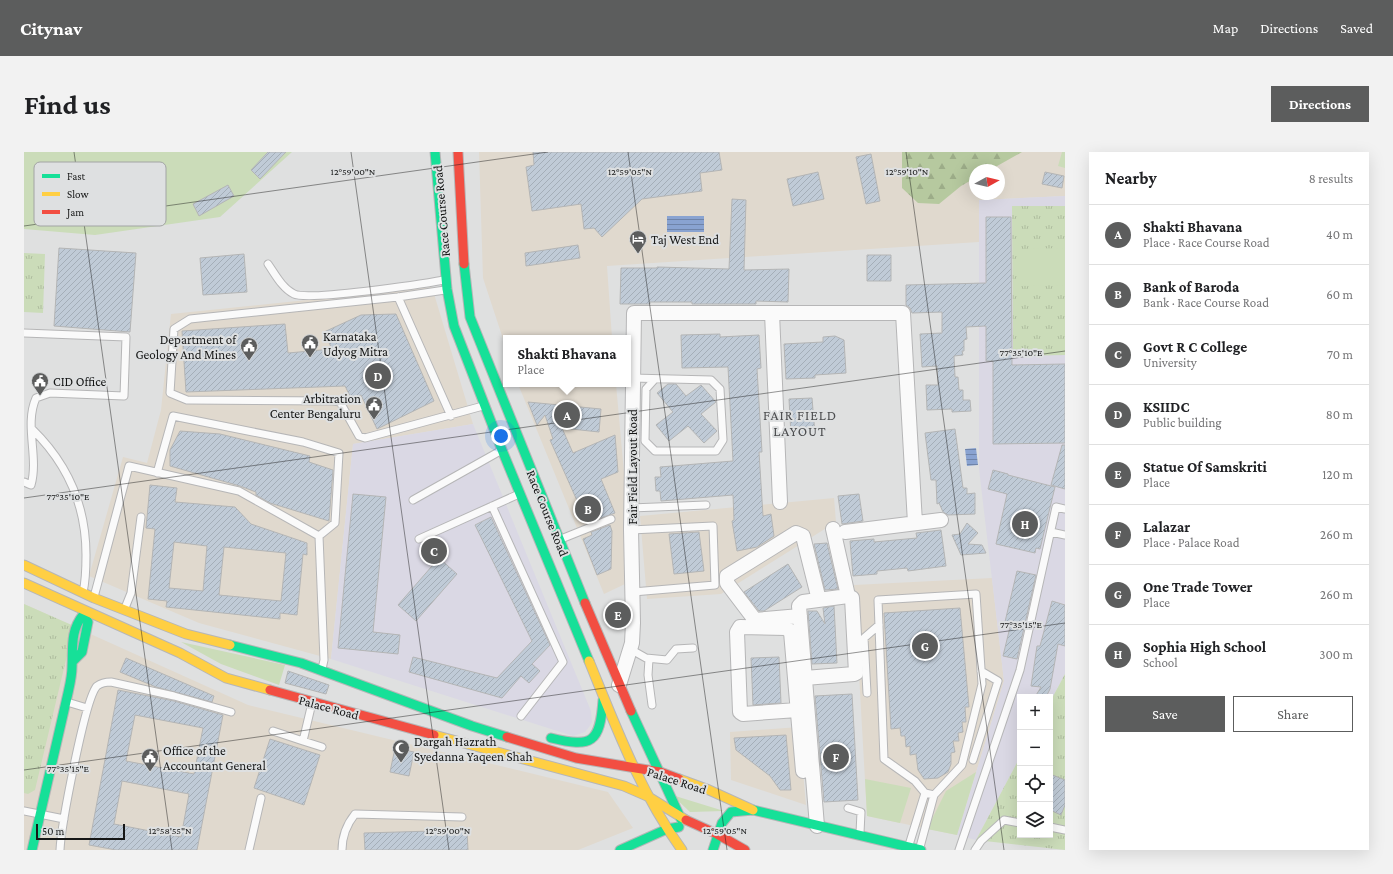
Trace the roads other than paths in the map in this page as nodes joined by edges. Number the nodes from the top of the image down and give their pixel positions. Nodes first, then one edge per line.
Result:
1 (435, 152) edge
2 (458, 152) edge
3 (268, 264) dead end
4 (447, 279) junction
5 (447, 289) junction
6 (398, 297) junction
7 (772, 313) junction
8 (24, 333) edge
9 (632, 378) junction
10 (654, 379) junction
11 (484, 405) junction
12 (451, 416) junction
13 (32, 429) junction
14 (502, 450) junction
15 (157, 473) junction
16 (24, 482) edge
17 (521, 493) junction
18 (413, 500) dead end
19 (780, 502) dead end
20 (706, 505) dead end
21 (492, 506) junction
22 (631, 508) junction
23 (1065, 509) edge
24 (141, 517) dead end
25 (611, 519) dead end
26 (941, 520) dead end
27 (915, 523) junction
28 (631, 530) junction
29 (1050, 532) junction
30 (319, 536) junction
31 (1065, 536) edge
32 (419, 539) dead end
33 (559, 540) junction
34 (24, 566) edge
35 (24, 584) edge
36 (83, 592) junction
37 (633, 592) junction
38 (848, 596) junction
39 (94, 598) junction
40 (819, 600) junction
41 (124, 610) junction
42 (83, 612) junction
43 (800, 616) junction
44 (879, 625) junction
45 (692, 648) dead end
46 (630, 649) junction
47 (649, 659) junction
48 (322, 670) junction
49 (981, 671) junction
50 (805, 678) junction
51 (619, 685) junction
52 (867, 694) dead end
53 (603, 698) junction
54 (67, 702) junction
55 (312, 702) junction
56 (652, 705) dead end
57 (87, 708) junction
58 (797, 710) junction
59 (231, 712) dead end
60 (521, 716) dead end
61 (476, 717) dead end
62 (460, 720) junction
63 (272, 731) dead end
64 (544, 736) dead end
65 (303, 741) junction
66 (322, 747) dead end
67 (973, 760) dead end
68 (632, 766) junction
69 (660, 772) junction
70 (925, 793) junction
71 (934, 795) junction
72 (647, 796) junction
73 (261, 798) dead end
74 (848, 808) dead end
75 (753, 810) junction
76 (24, 811) edge
77 (39, 814) junction
78 (462, 817) dead end
79 (64, 819) junction
80 (684, 822) junction
81 (1017, 822) edge
82 (813, 825) junction
83 (1053, 828) edge
84 (667, 829) junction
85 (1065, 830) edge
86 (695, 834) dead end
87 (717, 834) junction
88 (860, 834) junction
89 (704, 840) dead end
90 (680, 847) edge
91 (909, 847) junction
92 (713, 848) edge
93 (32, 850) edge
94 (60, 850) edge
95 (250, 850) edge
96 (342, 850) edge
97 (620, 850) edge
98 (745, 850) edge
99 (920, 850) edge
100 (960, 850) edge
101 (975, 850) edge

1 - 4 main road, Race Course Road
2 - 33 main road, Race Course Road
3 - 4 lane
4 - 5 main road, Race Course Road
5 - 6 lane
5 - 11 main road, Race Course Road
6 - 12 lane
6 - 12 lane
7 - 9 street, Fair Field Layout Road
7 - 19 street
7 - 27 street, Fair Field Layout Road
8 - 13 lane
9 - 10 lane
9 - 22 street, Fair Field Layout Road
10 - 10 lane
11 - 12 lane
11 - 14 main road, Race Course Road
13 - 16 lane
13 - 36 lane
14 - 17 main road, Race Course Road
14 - 18 lane
15 - 30 lane
15 - 30 lane
15 - 39 lane
17 - 21 lane
17 - 53 main road, Race Course Road
20 - 22 lane
21 - 32 lane
21 - 60 lane
22 - 28 street, Fair Field Layout Road
23 - 29 lane
24 - 41 lane
25 - 33 lane
26 - 27 street
27 - 38 street
28 - 37 street, Fair Field Layout Road
28 - 37 lane
29 - 31 lane
29 - 100 lane
30 - 48 lane
33 - 51 main road, Race Course Road
34 - 36 main road, Palace Road
35 - 42 main road, Palace Road
36 - 39 main road, Palace Road
36 - 42 main road
37 - 46 street, Fair Field Layout Road
38 - 40 street
38 - 50 street
39 - 41 main road, Palace Road
40 - 43 street
40 - 43 street
41 - 48 main road, Palace Road
42 - 54 main road
42 - 55 main road, Palace Road
43 - 50 street
44 - 49 lane
44 - 52 lane
44 - 70 lane
45 - 47 lane
46 - 47 lane
46 - 51 street, Fair Field Layout Road
47 - 56 lane
48 - 62 main road, Palace Road
49 - 67 lane
49 - 71 lane
50 - 82 street
51 - 69 main road, Race Course Road
53 - 64 main road
53 - 68 main road, Race Course Road
54 - 57 lane
54 - 77 main road
55 - 65 lane
55 - 72 main road, Palace Road
57 - 59 lane
57 - 79 lane
58 - 58 street
58 - 82 street
61 - 62 main road, Palace Road
62 - 68 main road, Palace Road
63 - 65 lane
65 - 66 lane
68 - 69 main road, Palace Road
68 - 72 main road, Race Course Road
69 - 75 main road, Palace Road
69 - 80 main road, Race Course Road
70 - 71 lane
70 - 91 lane
71 - 99 lane
72 - 80 main road, Palace Road
72 - 84 main road, Race Course Road
73 - 95 lane
74 - 88 lane
75 - 82 main road, Palace Road
75 - 87 main road, Palace Road
76 - 77 lane
77 - 79 lane
77 - 93 main road
78 - 96 lane
79 - 94 lane
80 - 84 main road
80 - 86 main road, Race Course Road
80 - 87 main road
81 - 101 lane
82 - 88 main road, Palace Road
83 - 85 lane
84 - 90 main road, Race Course Road
84 - 97 main road
87 - 92 main road, Palace Road
87 - 98 main road
88 - 91 main road, Palace Road
89 - 92 main road
91 - 99 main road, Palace Road

